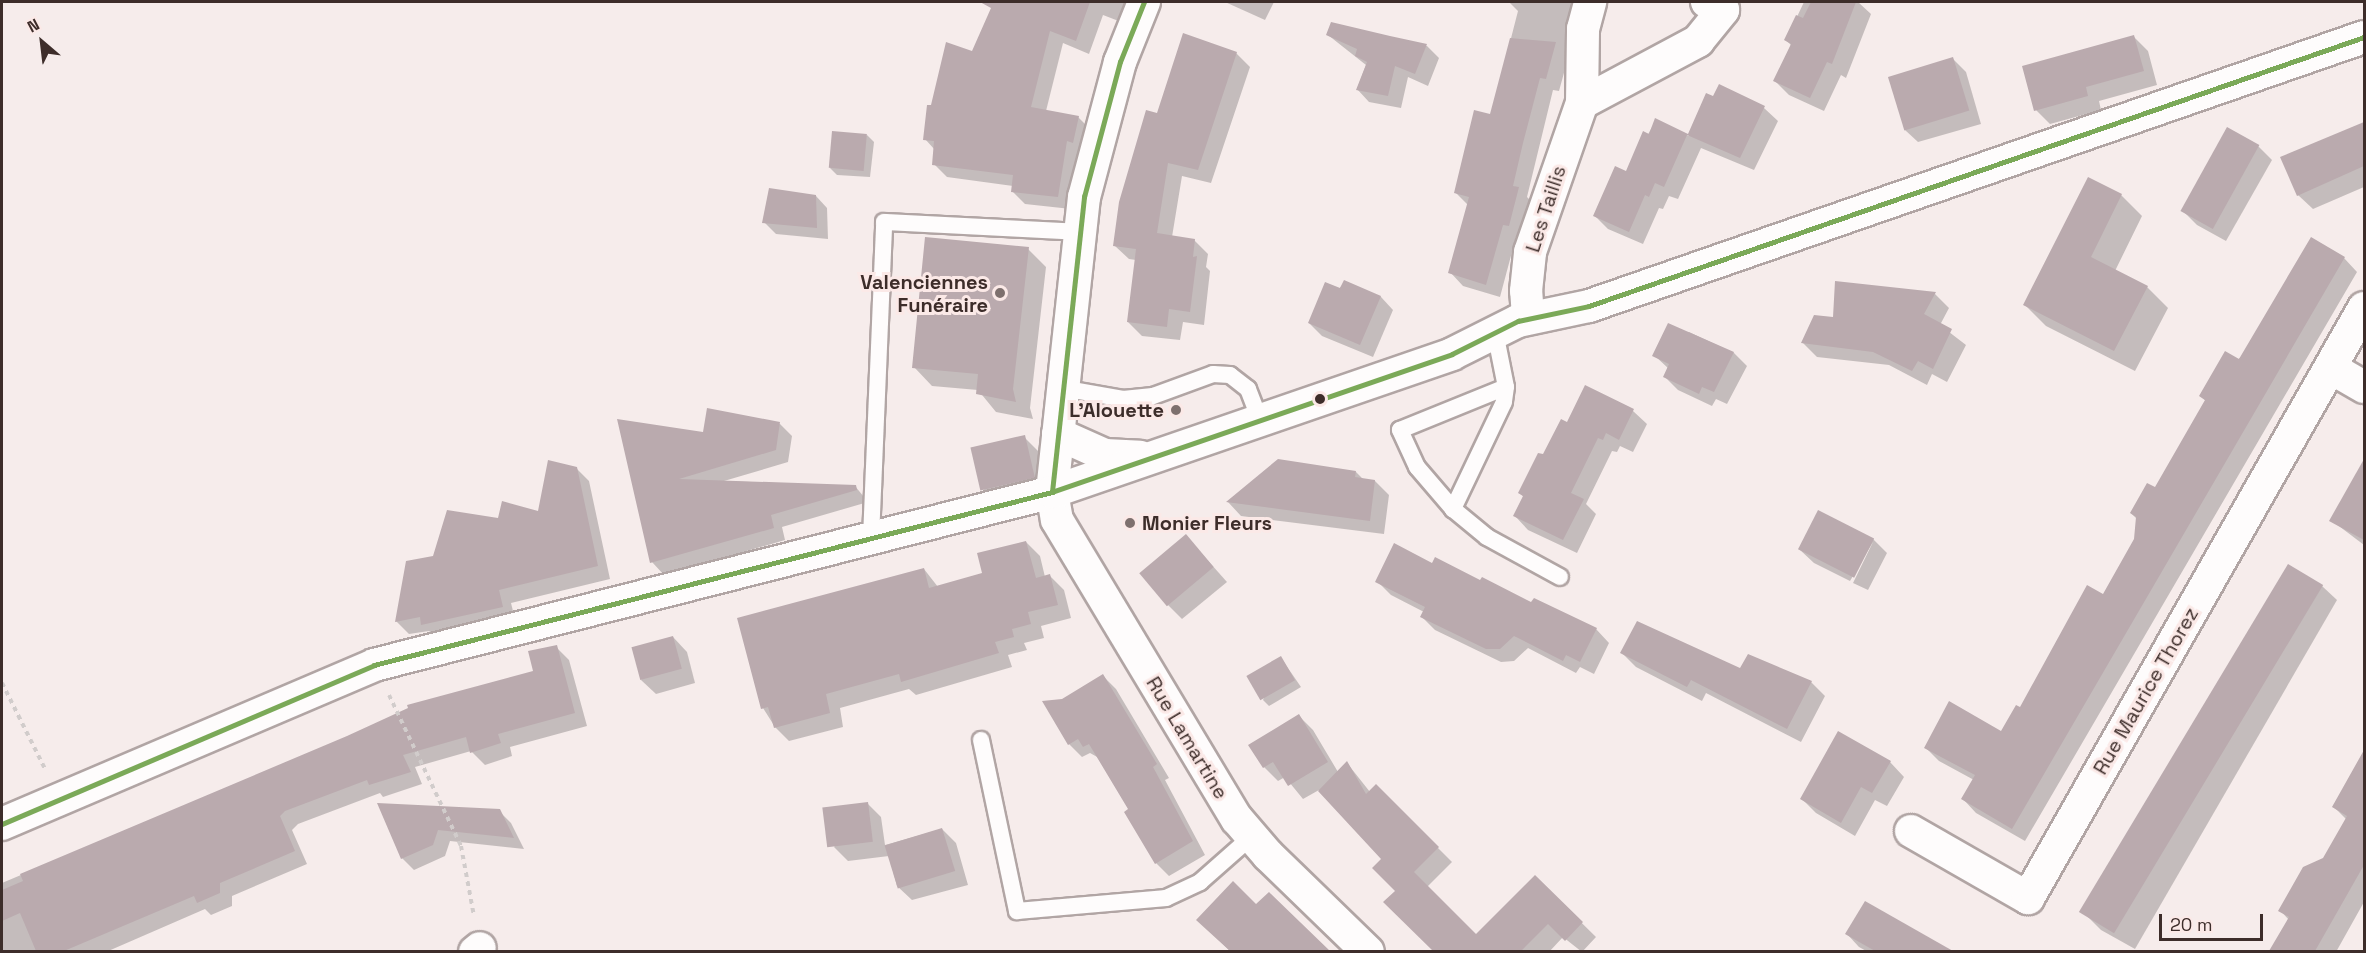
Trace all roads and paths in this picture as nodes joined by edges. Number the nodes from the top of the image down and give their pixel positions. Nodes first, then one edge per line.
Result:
1 (1144, 2) edge
2 (1590, 2) edge
3 (1707, 2) edge
4 (2364, 37) edge
5 (1582, 103) junction
6 (1080, 232) junction
7 (2364, 308) edge
8 (1528, 317) junction
9 (1494, 332) junction
10 (2331, 368) junction
11 (1506, 387) junction
12 (2364, 387) edge
13 (1062, 388) junction
14 (1260, 421) junction
15 (1058, 434) junction
16 (1159, 456) junction
17 (1052, 492) junction
18 (1453, 508) junction
19 (871, 538) junction
20 (1560, 577) dead end
21 (374, 665) junction
22 (2, 683) edge
23 (981, 740) dead end
24 (60, 799) junction
25 (2, 824) edge
26 (1911, 831) dead end
27 (1251, 837) junction
28 (478, 950) edge
29 (1368, 951) edge

1 - 6 street, Rue Lamartine
2 - 5 street, Les Taillis
3 - 5 street
4 - 8 street
5 - 8 street, Les Taillis
6 - 13 street, Rue Lamartine
6 - 19 lane
7 - 10 street, Rue Maurice Thorez
8 - 9 street
9 - 11 lane
9 - 14 street
10 - 12 street
10 - 26 street, Rue Maurice Thorez
11 - 18 lane
11 - 18 lane
13 - 14 lane
13 - 15 street, Rue Lamartine
14 - 16 street
15 - 16 street
15 - 17 street, Rue Lamartine
16 - 17 street
17 - 19 street
17 - 27 street, Rue Lamartine
18 - 20 lane
19 - 21 street
21 - 24 street
21 - 28 path
22 - 24 path
23 - 27 lane
24 - 25 street
27 - 29 street, Rue Lamartine

